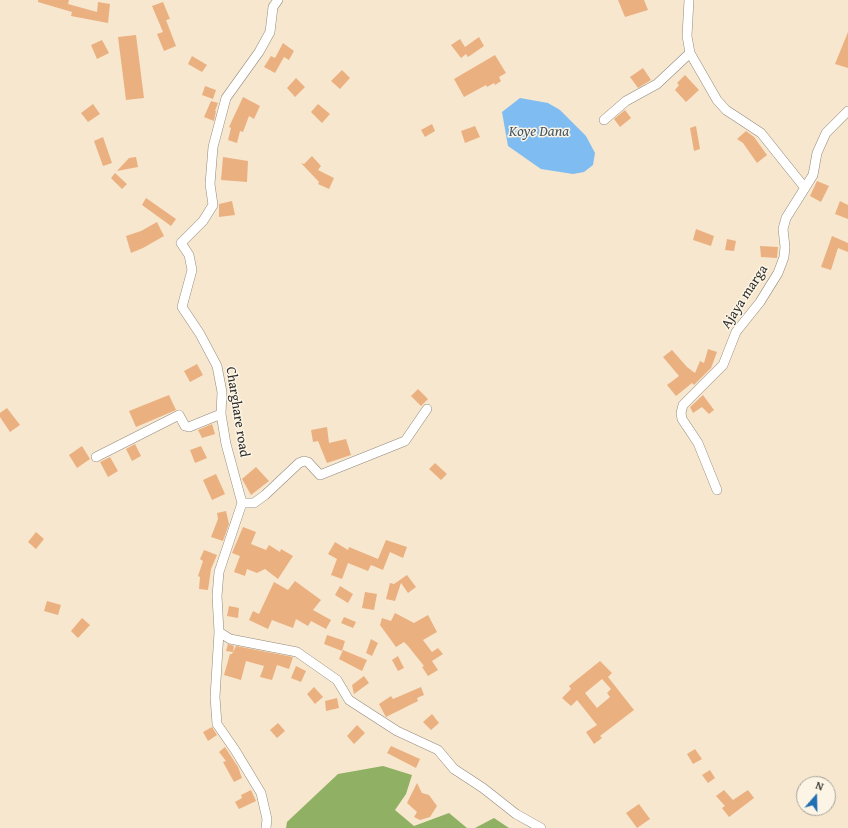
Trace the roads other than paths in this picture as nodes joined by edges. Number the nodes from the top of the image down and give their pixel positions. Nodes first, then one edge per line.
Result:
1 (278, 0) edge
2 (689, 0) edge
3 (690, 53) junction
4 (848, 111) edge
5 (604, 120) dead end
6 (805, 188) junction
7 (427, 409) dead end
8 (222, 414) junction
9 (96, 457) dead end
10 (717, 490) dead end
11 (242, 503) junction
12 (219, 632) junction
13 (266, 828) edge
14 (541, 828) edge

1 - 8 street, Charghare road
2 - 3 street
3 - 5 street
3 - 6 street
4 - 6 street, Ajaya marga
6 - 10 street, Ajaya marga
7 - 11 street
8 - 9 street
8 - 11 street, Charghare road
11 - 12 street
12 - 13 street
12 - 14 street

